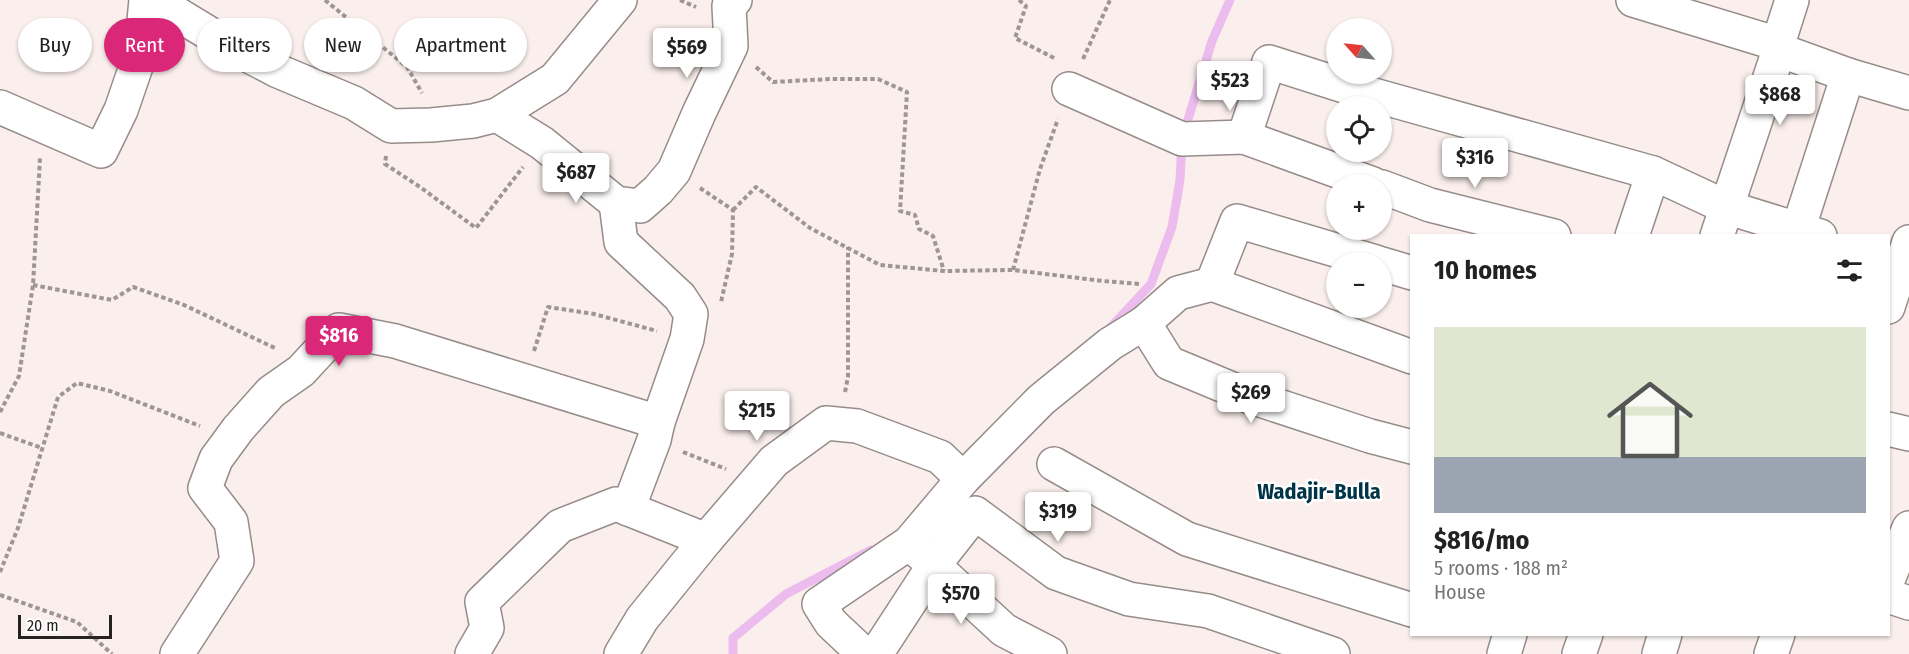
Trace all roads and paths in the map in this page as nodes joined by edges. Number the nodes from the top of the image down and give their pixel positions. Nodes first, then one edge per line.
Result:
1 (325, 0) edge
2 (621, 0) edge
3 (680, 0) edge
4 (735, 0) edge
5 (1019, 0) edge
6 (1110, 0) edge
7 (1633, 0) edge
8 (1792, 0) edge
9 (162, 2) edge
10 (1715, 12) edge
11 (731, 46) junction
12 (1779, 47) junction
13 (1848, 75) junction
14 (1073, 79) junction
15 (1909, 93) edge
16 (0, 107) edge
17 (497, 114) junction
18 (431, 125) junction
19 (391, 126) junction
20 (45, 128) junction
21 (1244, 137) junction
22 (542, 143) junction
23 (674, 171) junction
24 (1653, 173) junction
25 (1346, 174) edge
26 (1392, 191) edge
27 (616, 203) junction
28 (734, 210) junction
29 (1721, 221) edge
30 (1805, 233) edge
31 (1546, 234) edge
32 (1633, 234) edge
33 (848, 248) junction
34 (1342, 252) edge
35 (1902, 256) edge
36 (1392, 267) edge
37 (1013, 270) junction
38 (944, 271) junction
39 (1410, 272) edge
40 (1212, 284) junction
41 (33, 285) junction
42 (1178, 293) junction
43 (1890, 300) edge
44 (1144, 323) junction
45 (689, 326) junction
46 (1410, 356) edge
47 (306, 365) junction
48 (525, 380) junction
49 (0, 412) edge
50 (836, 424) junction
51 (1890, 430) edge
52 (656, 431) junction
53 (0, 433) edge
54 (1909, 435) edge
55 (1410, 446) edge
56 (225, 447) junction
57 (42, 448) junction
58 (1054, 464) dead end
59 (963, 479) junction
60 (757, 482) junction
61 (628, 509) junction
62 (1909, 528) edge
63 (706, 540) junction
64 (909, 543) junction
65 (934, 565) junction
66 (0, 572) edge
67 (1890, 575) edge
68 (0, 595) edge
69 (1890, 597) edge
70 (1909, 603) edge
71 (1410, 609) edge
72 (1585, 636) edge
73 (1664, 636) edge
74 (1777, 636) edge
75 (112, 654) edge
76 (177, 654) edge
77 (472, 654) edge
78 (621, 654) edge
79 (864, 654) edge
80 (876, 654) edge
81 (1050, 654) edge
82 (1333, 654) edge
83 (1579, 654) edge
84 (1659, 654) edge
85 (1771, 654) edge

1 - 18 path
2 - 17 street
3 - 11 path
4 - 11 street
5 - 14 path
6 - 14 path
7 - 10 street
8 - 12 street
9 - 19 street
9 - 20 street
10 - 12 street
11 - 23 street
11 - 38 path
12 - 13 street
12 - 29 street
13 - 15 street
13 - 30 street
14 - 21 street
14 - 37 path
16 - 20 street
17 - 18 street
17 - 22 street
18 - 19 street
19 - 22 path
20 - 41 path
21 - 24 street
21 - 25 street
22 - 27 street
23 - 27 street
23 - 28 path
24 - 29 street
24 - 32 street
26 - 31 street
27 - 45 street
28 - 33 path
28 - 45 path
29 - 30 street
33 - 38 path
33 - 50 path
34 - 40 street
35 - 43 street
36 - 39 street
37 - 38 path
37 - 42 path
40 - 42 street
40 - 46 street
41 - 47 path
41 - 49 path
42 - 44 street
44 - 55 street
44 - 59 street
45 - 48 path
45 - 52 street
47 - 48 street
47 - 56 street
48 - 52 street
50 - 59 street
50 - 60 street
51 - 54 street
52 - 60 path
52 - 61 street
53 - 57 path
56 - 57 path
56 - 76 street
57 - 66 path
58 - 71 street
59 - 64 street
60 - 63 street
61 - 63 street
61 - 77 street
62 - 67 street
63 - 78 street
64 - 65 street
64 - 79 street
65 - 80 street
65 - 81 street
65 - 82 street
68 - 75 path
69 - 70 street
72 - 83 street
73 - 84 street
74 - 85 street

